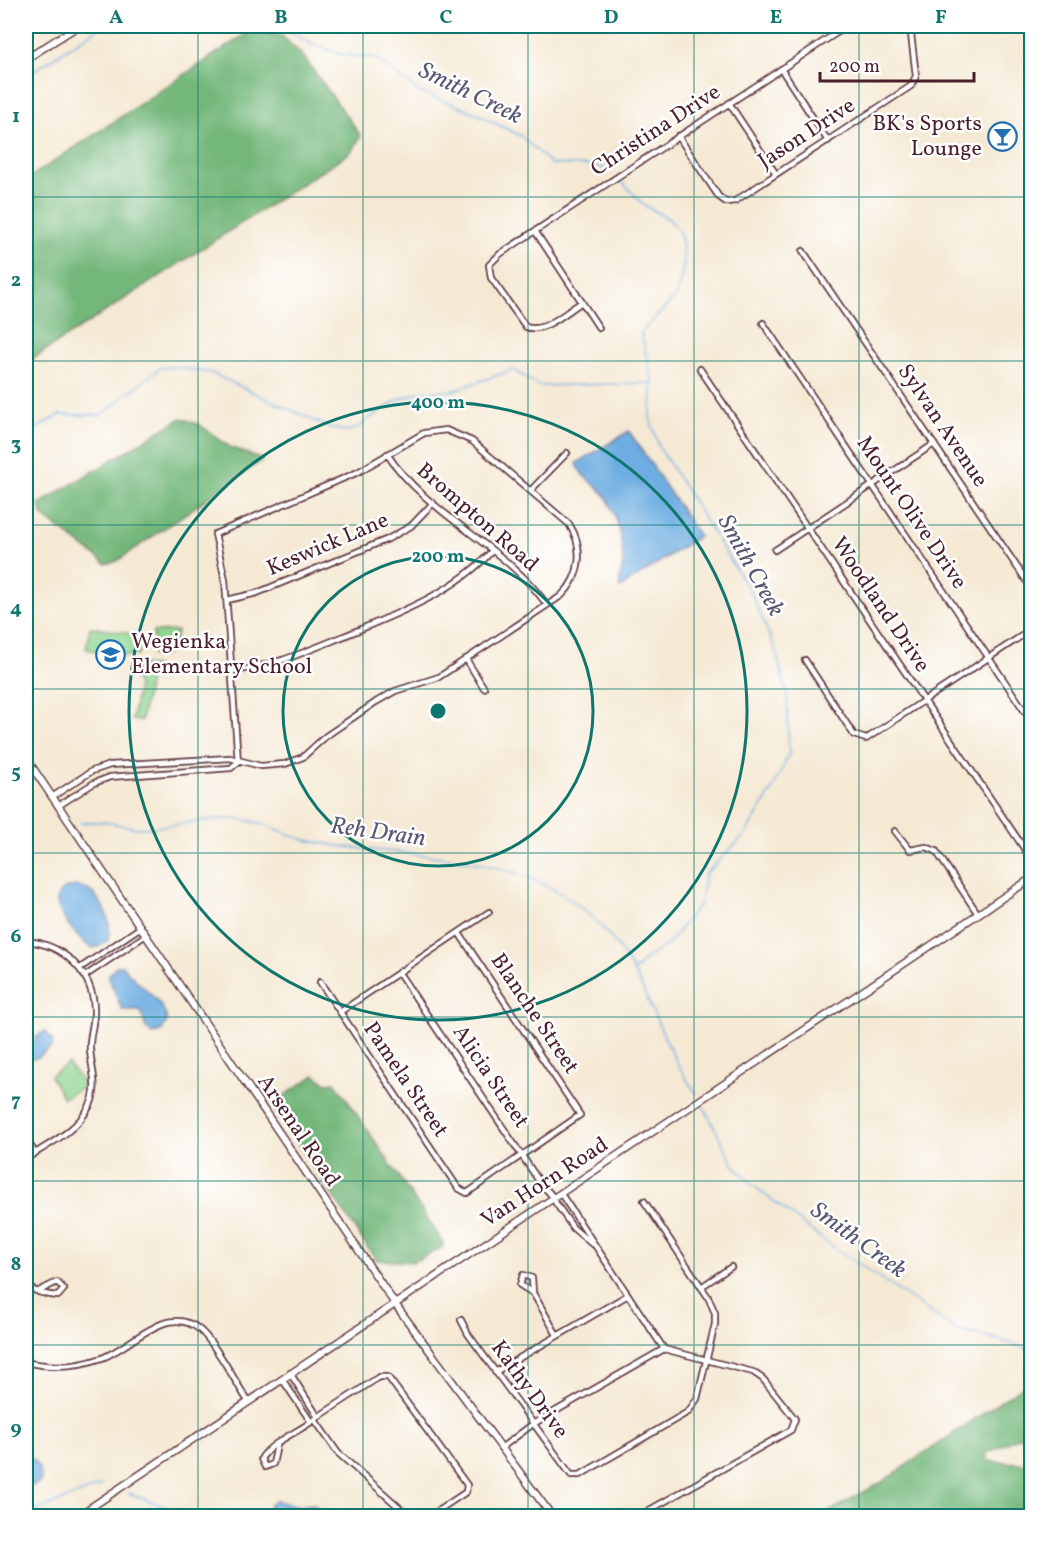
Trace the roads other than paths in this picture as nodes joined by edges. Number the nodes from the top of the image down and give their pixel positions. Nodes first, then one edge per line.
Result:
1 (78, 26) edge
2 (847, 26) edge
3 (910, 26) edge
4 (26, 59) edge
5 (780, 69) junction
6 (729, 103) junction
7 (678, 136) junction
8 (828, 141) junction
9 (776, 174) junction
10 (535, 231) junction
11 (803, 251) dead end
12 (582, 302) junction
13 (763, 323) dead end
14 (599, 328) dead end
15 (700, 369) dead end
16 (934, 444) junction
17 (567, 453) dead end
18 (387, 454) junction
19 (872, 486) junction
20 (531, 489) junction
21 (433, 503) junction
22 (809, 529) junction
23 (775, 550) dead end
24 (492, 552) junction
25 (1032, 589) edge
26 (227, 600) junction
27 (547, 606) junction
28 (1032, 629) edge
29 (989, 658) junction
30 (466, 659) junction
31 (805, 660) dead end
32 (231, 671) junction
33 (484, 688) dead end
34 (925, 701) junction
35 (1032, 722) edge
36 (26, 758) edge
37 (186, 760) junction
38 (238, 762) junction
39 (135, 763) junction
40 (186, 771) junction
41 (135, 774) junction
42 (52, 797) junction
43 (58, 806) junction
44 (895, 831) dead end
45 (1032, 860) edge
46 (1032, 878) edge
47 (489, 912) dead end
48 (978, 914) junction
49 (141, 927) junction
50 (459, 933) junction
51 (146, 935) junction
52 (26, 941) edge
53 (80, 968) junction
54 (399, 973) junction
55 (85, 976) junction
56 (320, 982) dead end
57 (340, 1012) junction
58 (26, 1139) edge
59 (35, 1153) junction
60 (523, 1156) junction
61 (26, 1159) edge
62 (561, 1194) junction
63 (553, 1199) junction
64 (644, 1201) dead end
65 (594, 1245) junction
66 (731, 1267) dead end
67 (26, 1286) edge
68 (701, 1287) junction
69 (39, 1291) junction
70 (533, 1293) dead end
71 (628, 1295) junction
72 (395, 1304) junction
73 (461, 1320) dead end
74 (557, 1335) junction
75 (664, 1349) junction
76 (707, 1359) junction
77 (26, 1362) edge
78 (495, 1372) junction
79 (290, 1373) junction
80 (282, 1379) junction
81 (248, 1401) junction
82 (315, 1420) junction
83 (533, 1424) junction
84 (277, 1445) junction
85 (501, 1448) junction
86 (78, 1516) edge
87 (410, 1516) edge
88 (430, 1516) edge
89 (552, 1516) edge
90 (639, 1516) edge

1 - 4 street
2 - 5 street, Christina Drive
3 - 8 street, Jason Drive
5 - 6 street, Christina Drive
5 - 8 street
6 - 7 street, Christina Drive
6 - 9 street
7 - 9 street, Jason Drive
7 - 10 street, Christina Drive
8 - 9 street, Jason Drive
10 - 12 street
10 - 12 street, Christina Drive
11 - 16 street, Sylvan Avenue
12 - 14 street
13 - 19 street, Mount Olive Drive
15 - 22 street, Woodland Drive
16 - 19 street
16 - 25 street, Sylvan Avenue
17 - 20 street
18 - 20 street
18 - 21 street, Brompton Road
18 - 26 street
19 - 22 street
19 - 29 street, Mount Olive Drive
20 - 27 street
21 - 24 street, Brompton Road
21 - 26 street, Keswick Lane
22 - 23 street
22 - 34 street, Woodland Drive
24 - 27 street, Brompton Road
24 - 32 street
26 - 32 street
27 - 30 street
28 - 29 street
29 - 34 street
29 - 35 street, Mount Olive Drive
30 - 33 street
30 - 38 street
31 - 34 street
32 - 38 street
34 - 45 street, Woodland Drive
36 - 42 street, Arsenal Road
37 - 38 street
37 - 39 street
37 - 40 street
38 - 40 street
39 - 41 street
39 - 42 street
40 - 41 street
41 - 43 street
42 - 43 street, Arsenal Road
43 - 49 street, Arsenal Road
44 - 48 street
46 - 48 street, Van Horn Road
47 - 50 street
48 - 62 street, Van Horn Road
49 - 51 street, Arsenal Road
49 - 53 street
50 - 54 street
50 - 60 street, Blanche Street
51 - 55 street
51 - 72 street, Arsenal Road
52 - 53 street
53 - 55 street
54 - 57 street
54 - 60 street, Alicia Street
55 - 59 street
56 - 57 street, Pamela Street
57 - 60 street, Pamela Street
58 - 59 street
59 - 61 street
60 - 63 street, Alicia Street
62 - 63 street, Van Horn Road
62 - 65 street, Alicia Street
63 - 65 street, Alicia Street
63 - 72 street, Van Horn Road
64 - 68 street
65 - 71 street, Alicia Street
66 - 68 street
67 - 69 street
68 - 76 street
69 - 69 street
70 - 74 street
71 - 74 street
71 - 75 street, Alicia Street
72 - 79 street, Van Horn Road
72 - 85 street, Arsenal Road
73 - 78 street, Kathy Drive
74 - 78 street
75 - 76 street
75 - 83 street
76 - 83 street, Kathy Drive
76 - 90 street
77 - 81 street
78 - 83 street, Kathy Drive
79 - 80 street, Van Horn Road
79 - 82 street
80 - 81 street, Van Horn Road
80 - 82 street
81 - 86 street, Van Horn Road
82 - 84 street
82 - 87 street
82 - 88 street
83 - 85 street
84 - 84 street
85 - 89 street, Arsenal Road

